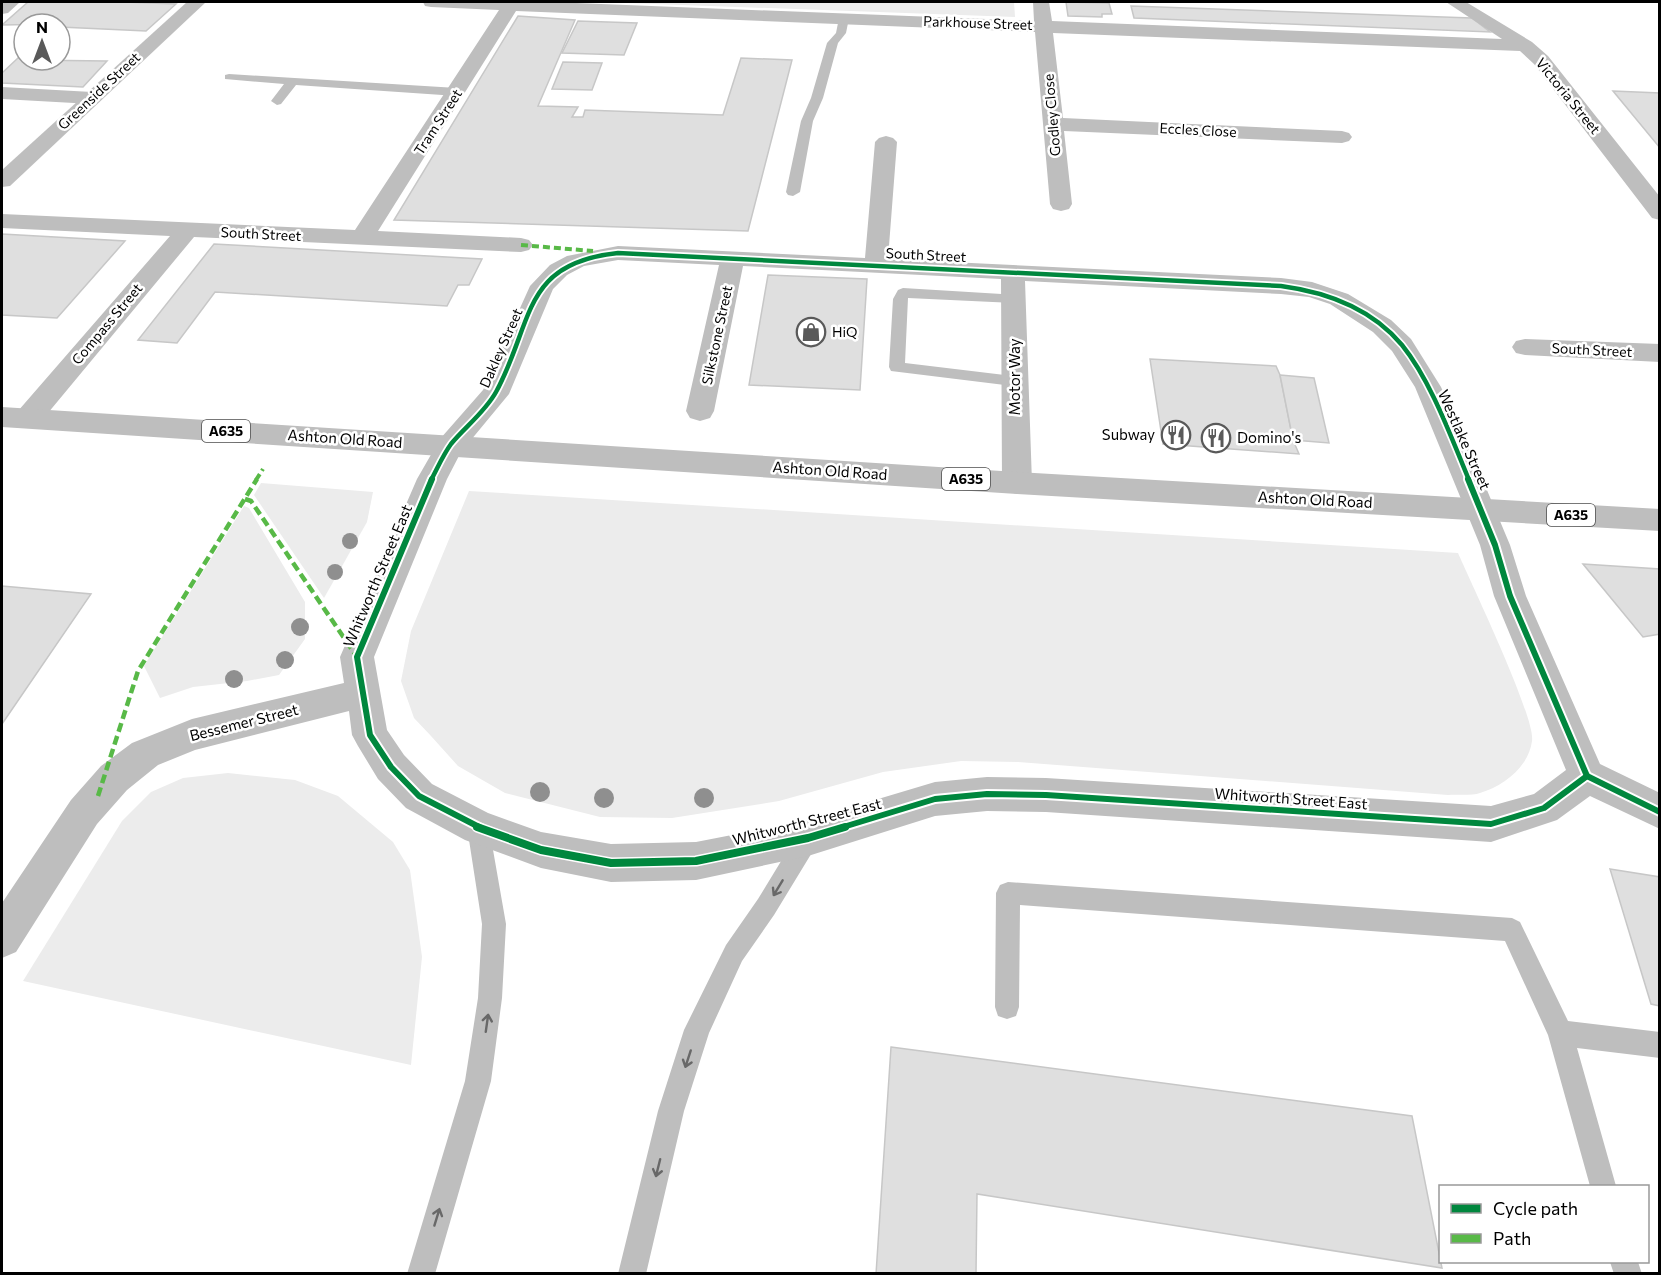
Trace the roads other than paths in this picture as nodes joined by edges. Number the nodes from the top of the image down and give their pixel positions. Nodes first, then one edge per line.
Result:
1 (11, 2) edge
2 (197, 2) edge
3 (431, 2) edge
4 (1041, 2) edge
5 (1455, 2) edge
6 (512, 5) junction
7 (2, 9) edge
8 (844, 18) junction
9 (1044, 26) junction
10 (1525, 46) junction
11 (229, 77) dead end
12 (293, 81) junction
13 (457, 92) junction
14 (2, 93) edge
15 (92, 99) junction
16 (277, 101) dead end
17 (1053, 124) junction
18 (1342, 137) dead end
19 (886, 142) dead end
20 (2, 181) edge
21 (793, 192) dead end
22 (1061, 204) dead end
23 (1659, 213) edge
24 (2, 221) edge
25 (187, 231) junction
26 (362, 238) junction
27 (521, 245) dead end
28 (733, 258) junction
29 (572, 262) joint
30 (876, 265) junction
31 (1013, 271) junction
32 (1281, 286) joint
33 (1014, 298) junction
34 (1525, 346) dead end
35 (1659, 353) edge
36 (1014, 381) junction
37 (700, 411) dead end
38 (15, 418) edge
39 (450, 446) junction
40 (1017, 483) junction
41 (1482, 510) junction
42 (1659, 520) edge
43 (363, 693) junction
44 (1587, 776) junction
45 (1659, 812) edge
46 (478, 827) junction
47 (808, 837) junction
48 (2, 938) edge
49 (1006, 1007) dead end
50 (1560, 1033) junction
51 (1659, 1045) edge
52 (1603, 1185) edge
53 (421, 1274) edge
54 (632, 1274) edge

1 - 7 main road
2 - 15 main road, Greenside Street
3 - 6 main road, Parkhouse Street
4 - 9 main road, Godley Close
5 - 10 main road, Victoria Street
6 - 8 main road, Parkhouse Street
6 - 13 main road, Tram Street
8 - 9 main road, Parkhouse Street
8 - 21 lane
9 - 10 main road, Parkhouse Street
9 - 17 main road, Godley Close
10 - 23 main road, Victoria Street
11 - 12 lane
12 - 13 lane
12 - 16 lane
13 - 26 main road, Tram Street
14 - 15 main road
15 - 20 main road, Greenside Street
17 - 18 main road, Eccles Close
17 - 22 main road, Godley Close
19 - 30 main road
24 - 25 main road, South Street
25 - 26 main road, South Street
25 - 38 main road, Compass Street
26 - 27 main road, South Street
28 - 29 main road, South Street
28 - 30 main road, South Street
28 - 37 main road, Silkstone Street
29 - 39 main road, Dakley Street
30 - 31 main road, South Street
31 - 32 main road, South Street
31 - 33 main road, Motor Way
32 - 41 main road, Westlake Street
33 - 36 main road, Motor Way
33 - 36 lane
34 - 35 main road, South Street
36 - 40 main road, Motor Way
38 - 39 main road, Ashton Old Road / A635
39 - 40 main road, Ashton Old Road / A635
39 - 43 main road, Whitworth Street East
40 - 41 main road, Ashton Old Road / A635
41 - 42 main road, Ashton Old Road / A635
41 - 44 main road
43 - 46 main road, Whitworth Street East
43 - 48 main road, Bessemer Street
44 - 45 main road
44 - 47 main road, Whitworth Street East
46 - 47 main road, Whitworth Street East
53 -> 46 lane
47 -> 54 lane
49 - 50 lane
50 - 51 lane
50 - 52 lane

